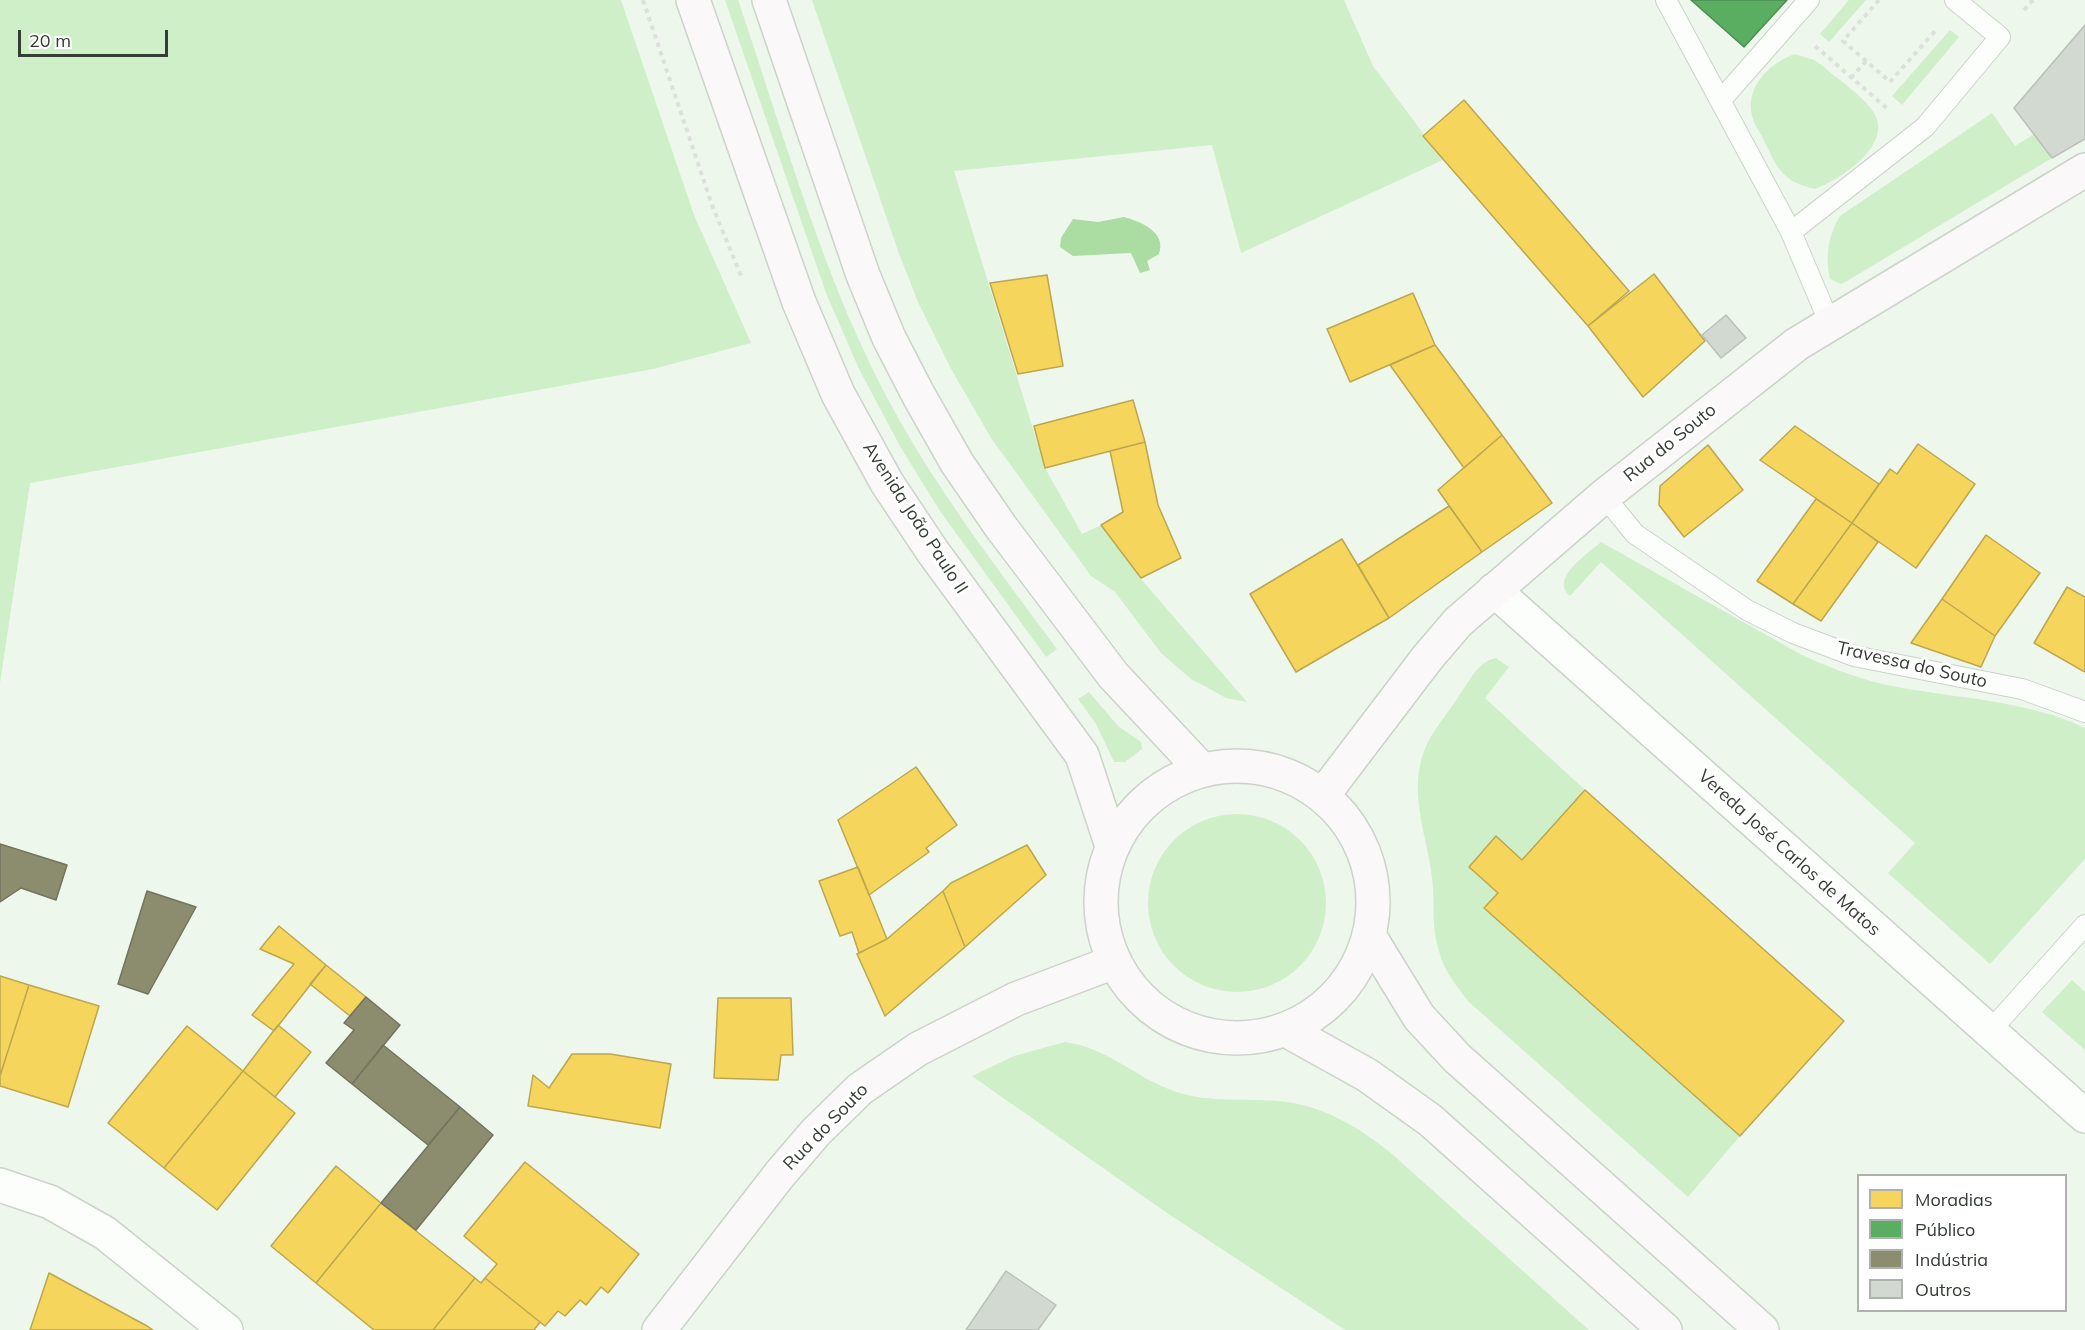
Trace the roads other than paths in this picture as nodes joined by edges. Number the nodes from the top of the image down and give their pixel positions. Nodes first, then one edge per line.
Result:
1 (693, 0) edge
2 (769, 0) edge
3 (1666, 0) edge
4 (1809, 0) edge
5 (1957, 2) edge
6 (1721, 100) junction
7 (2085, 170) edge
8 (1791, 232) junction
9 (1830, 324) junction
10 (1604, 496) junction
11 (1494, 590) junction
12 (2085, 712) edge
13 (1202, 770) junction
14 (1323, 795) junction
15 (1112, 846) junction
16 (2085, 925) edge
17 (1370, 937) junction
18 (1114, 962) junction
19 (1286, 1030) junction
20 (1990, 1031) junction
21 (2085, 1116) edge
22 (0, 1185) edge
23 (226, 1330) edge
24 (659, 1330) edge
25 (1665, 1330) edge
26 (1762, 1330) edge

1 - 15 main road, Avenida João Paulo II
2 - 13 main road
3 - 6 lane
4 - 6 lane
5 - 8 lane
6 - 8 lane
7 - 9 main road, Rua do Souto
8 - 9 lane
9 - 10 main road, Rua do Souto
10 - 11 main road, Rua do Souto
10 - 12 lane, Travessa do Souto
11 - 14 main road, Rua do Souto
11 - 20 street, Vereda José Carlos de Matos
13 - 14 main road
13 - 15 main road
14 - 17 main road
15 - 18 main road
16 - 20 lane
17 - 19 main road
17 - 26 main road
18 - 19 main road
18 - 24 main road, Rua do Souto
19 - 25 main road
20 - 21 street, Vereda José Carlos de Matos
22 - 23 street

